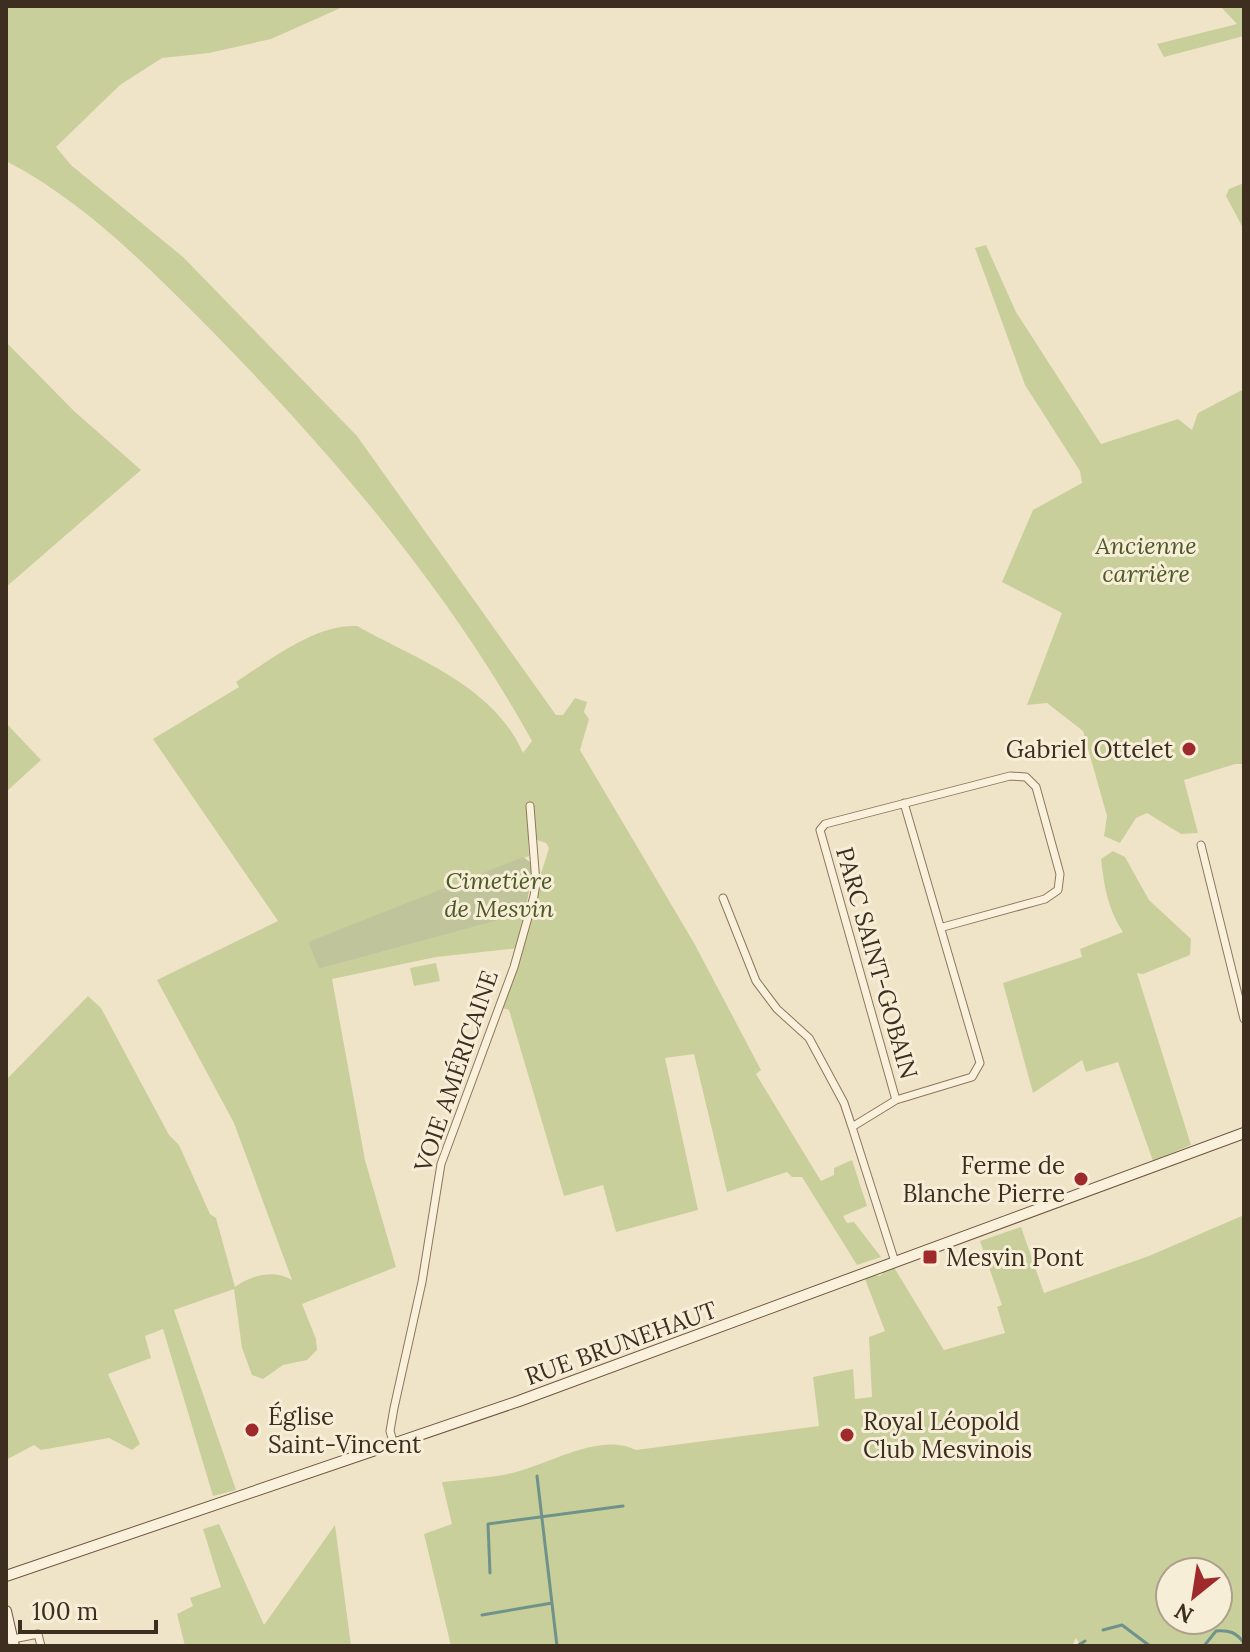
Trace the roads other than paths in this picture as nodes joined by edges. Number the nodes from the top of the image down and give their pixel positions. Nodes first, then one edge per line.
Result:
1 (904, 803) junction
2 (530, 806) dead end
3 (1201, 845) dead end
4 (723, 898) dead end
5 (943, 927) junction
6 (1244, 1019) edge
7 (896, 1100) junction
8 (852, 1127) junction
9 (1244, 1133) edge
10 (895, 1262) junction
11 (394, 1445) junction
12 (6, 1576) edge
13 (6, 1611) edge
14 (14, 1643) edge
15 (41, 1646) edge

1 - 5 street, PARC SAINT-GOBAIN
1 - 5 street, PARC SAINT-GOBAIN
1 - 7 street, PARC SAINT-GOBAIN
2 - 11 street, VOIE AMÉRICAINE
3 - 6 street
4 - 8 street
5 - 7 street, PARC SAINT-GOBAIN
7 - 8 street, PARC SAINT-GOBAIN
8 - 10 street
9 - 10 street, RUE BRUNEHAUT
10 - 11 street, RUE BRUNEHAUT
11 - 12 street, RUE BRUNEHAUT
13 - 14 street
14 - 15 street

